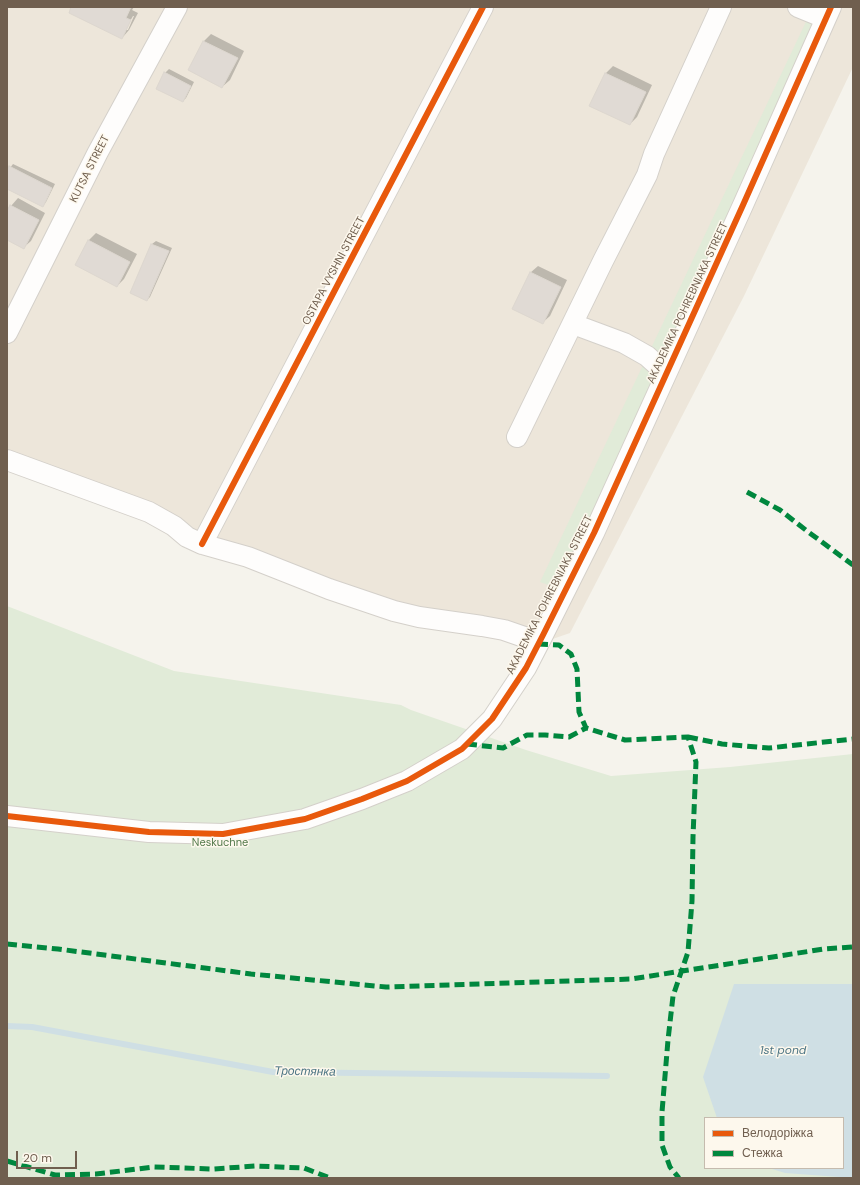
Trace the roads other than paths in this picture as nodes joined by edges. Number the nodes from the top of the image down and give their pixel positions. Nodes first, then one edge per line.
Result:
1 (177, 7) edge
2 (483, 7) edge
3 (722, 7) edge
4 (798, 7) edge
5 (828, 13) edge
6 (573, 324) junction
7 (7, 333) edge
8 (666, 373) junction
9 (518, 437) dead end
10 (8, 459) edge
11 (202, 544) junction
12 (538, 644) junction
13 (7, 816) edge

1 - 7 street, KUTSA STREET
2 - 11 street, OSTAPA VYSHNI STREET
3 - 6 street
4 - 5 street
5 - 8 street, AKADEMIKA POHREBNIAKA STREET
6 - 8 street
6 - 9 street
8 - 12 street, AKADEMIKA POHREBNIAKA STREET
10 - 11 street
11 - 12 street
12 - 13 street, AKADEMIKA POHREBNIAKA STREET

